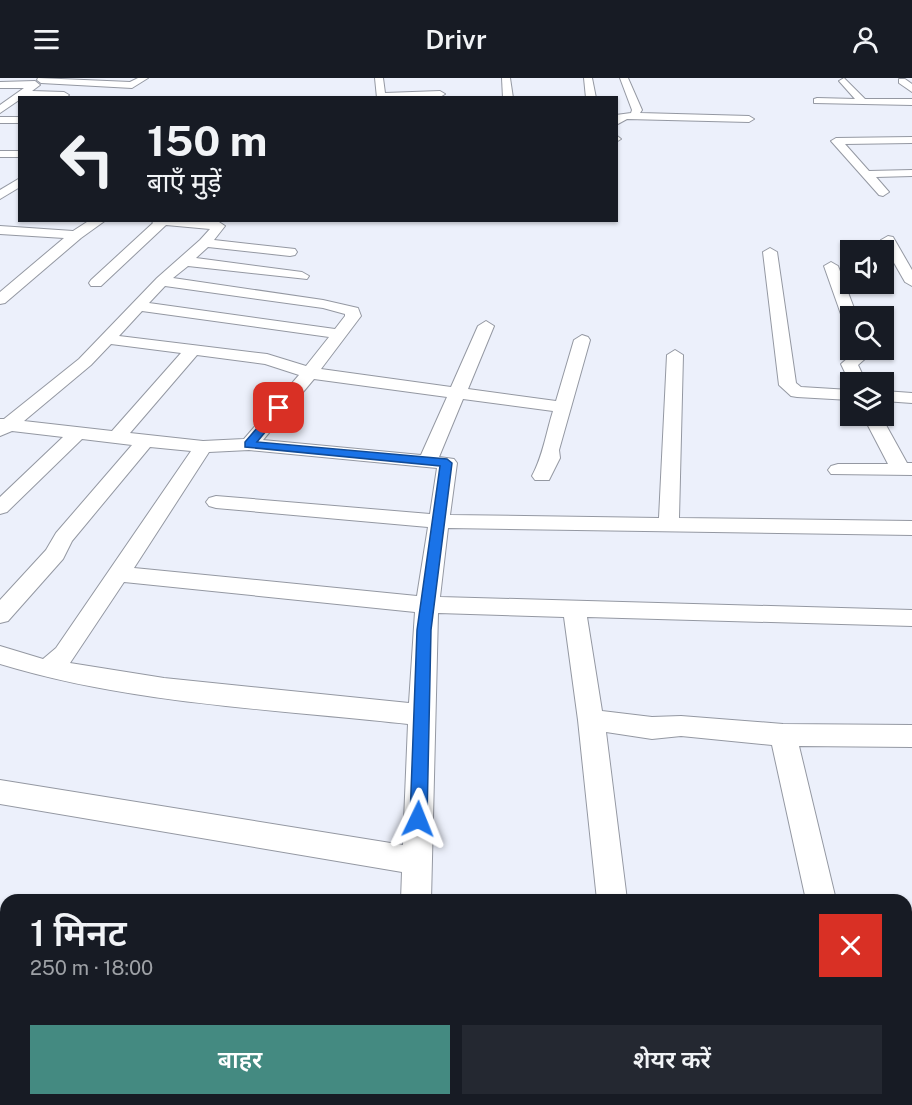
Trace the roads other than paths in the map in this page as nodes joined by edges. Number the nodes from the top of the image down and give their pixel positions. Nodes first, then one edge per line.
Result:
1 (144, 78) edge
2 (378, 78) edge
3 (506, 78) edge
4 (588, 78) edge
5 (624, 78) edge
6 (40, 81) edge
7 (844, 81) dead end
8 (902, 81) dead end
9 (0, 85) edge
10 (912, 89) edge
11 (440, 92) edge
12 (23, 96) edge
13 (509, 96) edge
14 (591, 96) edge
15 (18, 100) edge
16 (817, 101) dead end
17 (863, 102) junction
18 (912, 102) edge
19 (2, 104) edge
20 (634, 116) junction
21 (749, 119) dead end
22 (0, 120) edge
23 (18, 120) edge
24 (618, 120) edge
25 (912, 140) edge
26 (0, 154) edge
27 (18, 154) edge
28 (867, 174) junction
29 (912, 174) edge
30 (18, 182) edge
31 (883, 192) dead end
32 (0, 195) edge
33 (97, 222) edge
34 (159, 222) edge
35 (172, 222) edge
36 (0, 230) edge
37 (76, 235) junction
38 (205, 243) junction
39 (894, 250) edge
40 (290, 252) dead end
41 (770, 252) dead end
42 (183, 261) junction
43 (831, 266) dead end
44 (302, 276) dead end
45 (162, 281) junction
46 (912, 282) edge
47 (96, 283) dead end
48 (0, 300) edge
49 (138, 306) junction
50 (846, 306) edge
51 (486, 326) dead end
52 (340, 334) junction
53 (107, 339) junction
54 (582, 340) dead end
55 (192, 351) junction
56 (675, 355) dead end
57 (854, 360) edge
58 (853, 372) edge
59 (310, 373) junction
60 (457, 394) junction
61 (840, 394) edge
62 (894, 397) edge
63 (912, 398) edge
64 (563, 407) junction
65 (878, 426) edge
66 (3, 427) edge
67 (77, 433) junction
68 (117, 437) junction
69 (146, 440) junction
70 (249, 444) junction
71 (203, 447) junction
72 (428, 461) junction
73 (906, 469) edge
74 (837, 470) dead end
75 (542, 476) dead end
76 (216, 502) dead end
77 (0, 508) edge
78 (439, 521) junction
79 (669, 524) junction
80 (912, 528) edge
81 (119, 574) junction
82 (427, 605) junction
83 (574, 609) junction
84 (0, 615) edge
85 (912, 618) edge
86 (0, 655) edge
87 (47, 669) junction
88 (422, 715) junction
89 (591, 720) junction
90 (783, 735) junction
91 (912, 736) edge
92 (0, 792) edge
93 (417, 861) junction
94 (416, 894) edge
95 (611, 894) edge
96 (820, 894) edge

1 - 6 street
2 - 11 street
3 - 13 street
4 - 14 street
5 - 20 street
6 - 9 street
6 - 12 street
7 - 17 street
8 - 10 street
15 - 19 street
16 - 17 street
17 - 18 street
20 - 21 street
20 - 24 street
22 - 23 street
25 - 28 street
26 - 27 street
28 - 29 street
28 - 31 street
30 - 32 street
33 - 37 street
34 - 47 street
35 - 38 street
36 - 37 street
37 - 48 street
38 - 40 street
38 - 42 street
39 - 46 street
41 - 61 street
42 - 44 street
42 - 45 street
43 - 50 street
45 - 49 street
45 - 52 street
49 - 52 street
49 - 53 street
51 - 60 street
52 - 59 street
53 - 55 street
53 - 66 street
54 - 64 street
55 - 59 street
55 - 68 street
56 - 79 street
57 - 58 street
59 - 60 street
59 - 70 street
60 - 64 street
60 - 72 street
62 - 63 street
64 - 75 street
65 - 73 street
66 - 67 street
67 - 68 street
67 - 77 street
68 - 69 street
69 - 71 street
69 - 84 street
70 - 71 street
70 - 72 street
71 - 81 street
72 - 78 street
73 - 74 street
76 - 78 street
78 - 79 street
78 - 82 street
79 - 80 street
81 - 82 street
81 - 87 street
82 - 83 street
82 - 88 street
83 - 85 street
83 - 89 street
86 - 87 street
87 - 88 street
88 - 93 street
89 - 90 street
89 - 95 street
90 - 91 street
90 - 96 street
92 - 93 street
93 - 94 street

